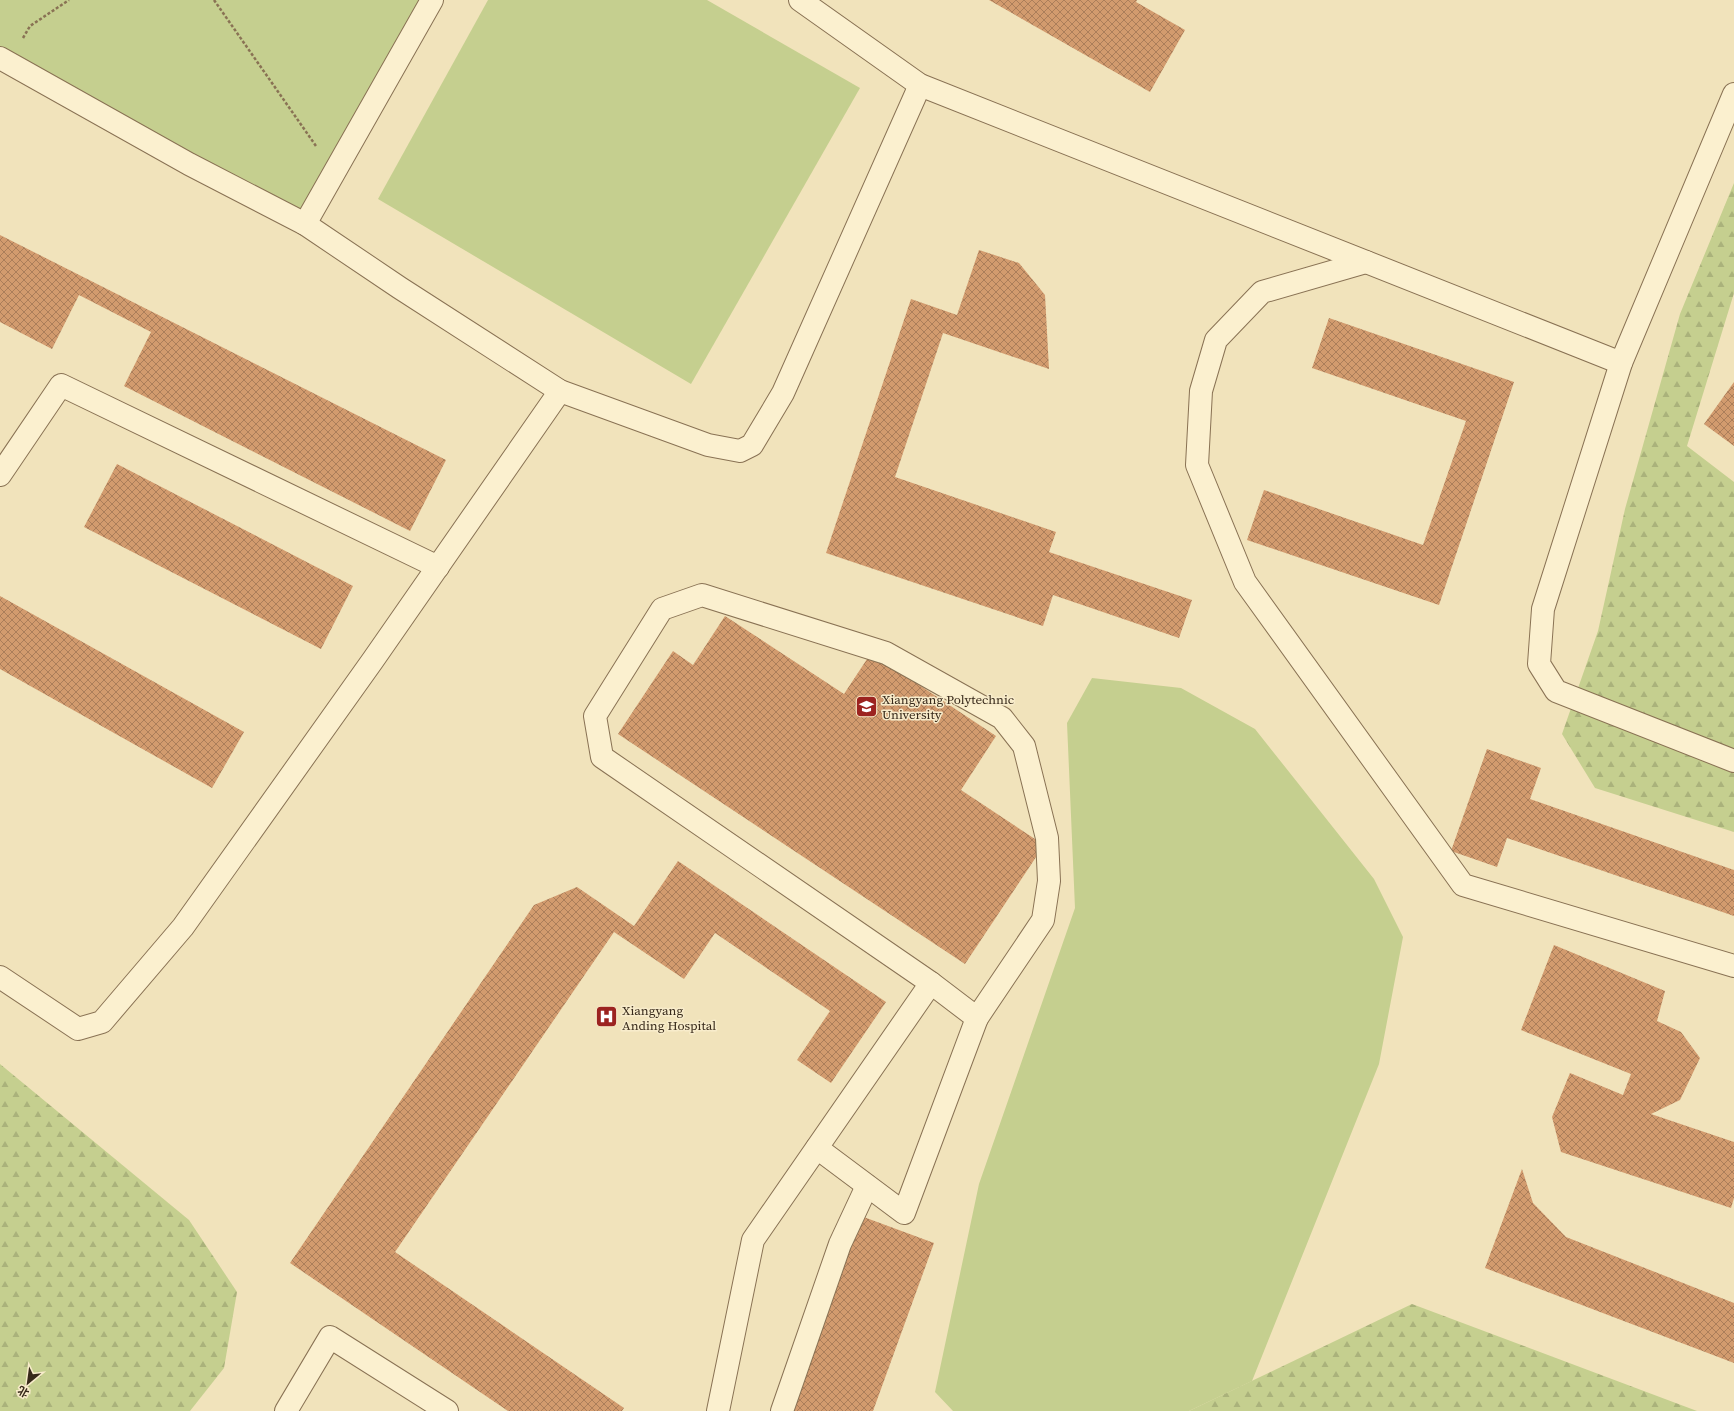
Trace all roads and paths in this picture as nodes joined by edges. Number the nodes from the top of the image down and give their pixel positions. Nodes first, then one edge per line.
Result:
1 (69, 0) edge
2 (214, 0) edge
3 (432, 0) edge
4 (800, 0) edge
5 (5, 61) edge
6 (920, 85) junction
7 (1734, 94) edge
8 (335, 172) junction
9 (305, 224) junction
10 (1366, 262) junction
11 (1621, 363) junction
12 (560, 391) junction
13 (0, 474) edge
14 (438, 567) junction
15 (1734, 761) edge
16 (1734, 966) edge
17 (0, 977) edge
18 (931, 983) junction
19 (977, 1018) junction
20 (817, 1148) junction
21 (867, 1186) junction
22 (286, 1411) edge
23 (447, 1411) edge
24 (718, 1411) edge
25 (782, 1411) edge

1 - 5 path
2 - 8 path
3 - 8 lane
4 - 6 lane
5 - 9 lane
6 - 10 lane
6 - 12 lane
7 - 11 lane
8 - 9 lane
9 - 12 lane
10 - 11 lane
10 - 16 lane
11 - 15 lane
12 - 14 lane
13 - 14 lane
14 - 17 lane
18 - 19 lane
18 - 19 lane
18 - 20 lane
19 - 21 lane
20 - 21 lane
20 - 24 lane
21 - 25 lane
22 - 23 lane

